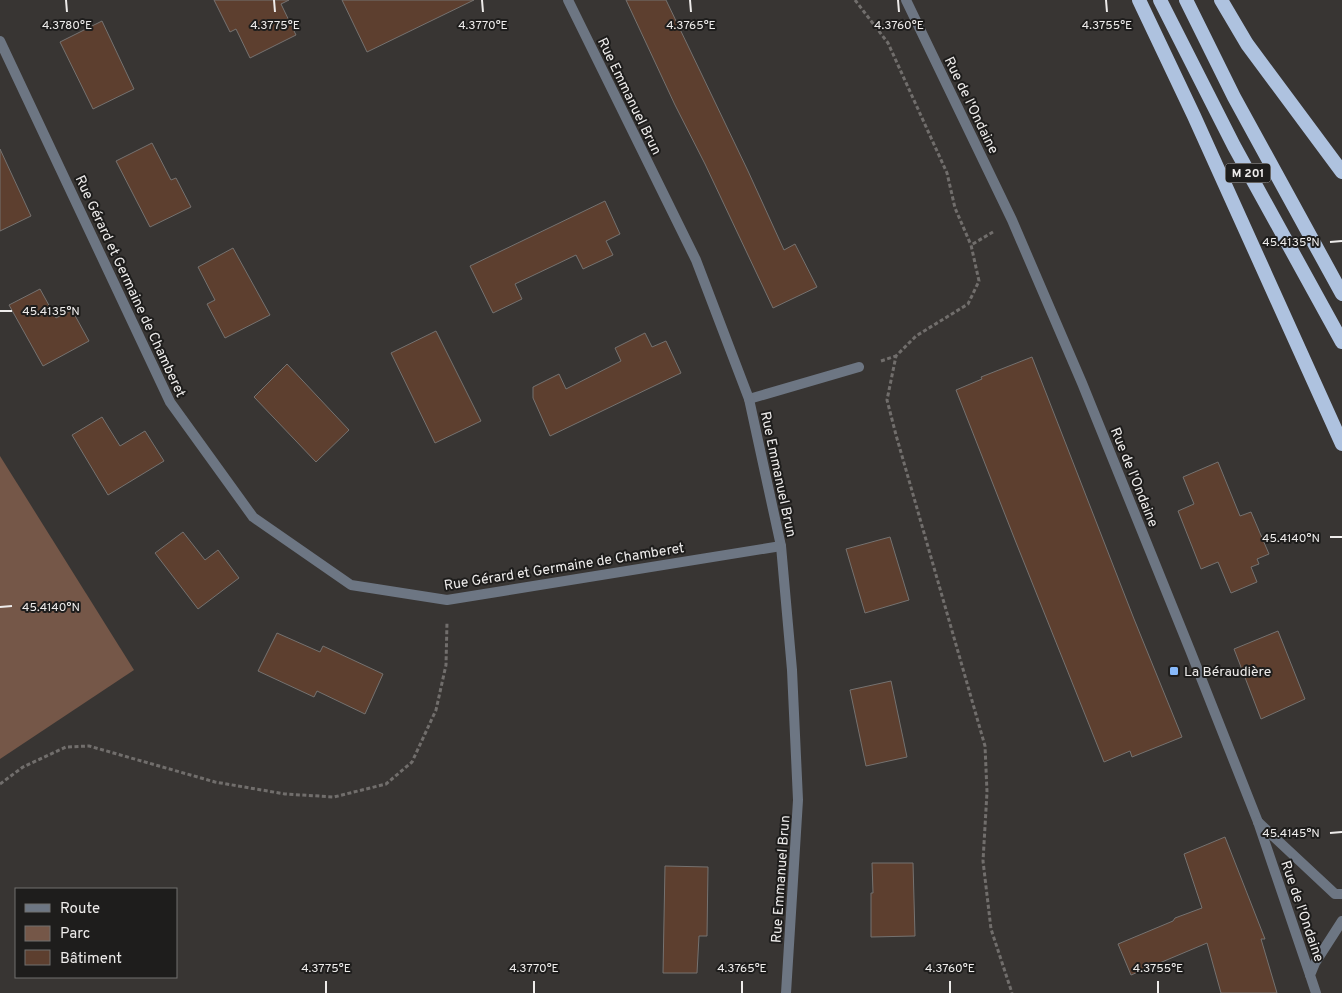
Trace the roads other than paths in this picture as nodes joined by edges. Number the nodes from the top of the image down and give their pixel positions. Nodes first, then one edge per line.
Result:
1 (568, 0) edge
2 (906, 0) edge
3 (1139, 0) edge
4 (1160, 0) edge
5 (1186, 0) edge
6 (1221, 0) edge
7 (0, 40) edge
8 (1342, 172) edge
9 (1342, 294) edge
10 (1342, 342) edge
11 (859, 368) dead end
12 (749, 399) junction
13 (1342, 444) edge
14 (781, 546) junction
15 (1258, 822) junction
16 (1342, 894) edge
17 (1342, 921) edge
18 (1310, 975) junction
19 (786, 993) edge
20 (1316, 993) edge

1 - 12 street, Rue Emmanuel Brun
2 - 15 street, Rue de l'Ondaine
3 - 13 highway
4 - 10 highway, M 201
5 - 9 highway, M 201
6 - 8 highway
7 - 14 street, Rue Gérard et Germaine de Chamberet
11 - 12 street
12 - 14 street, Rue Emmanuel Brun
14 - 19 street, Rue Emmanuel Brun
15 - 16 street
15 - 18 street, Rue de l'Ondaine
17 - 18 street
18 - 20 street, Rue de l'Ondaine

